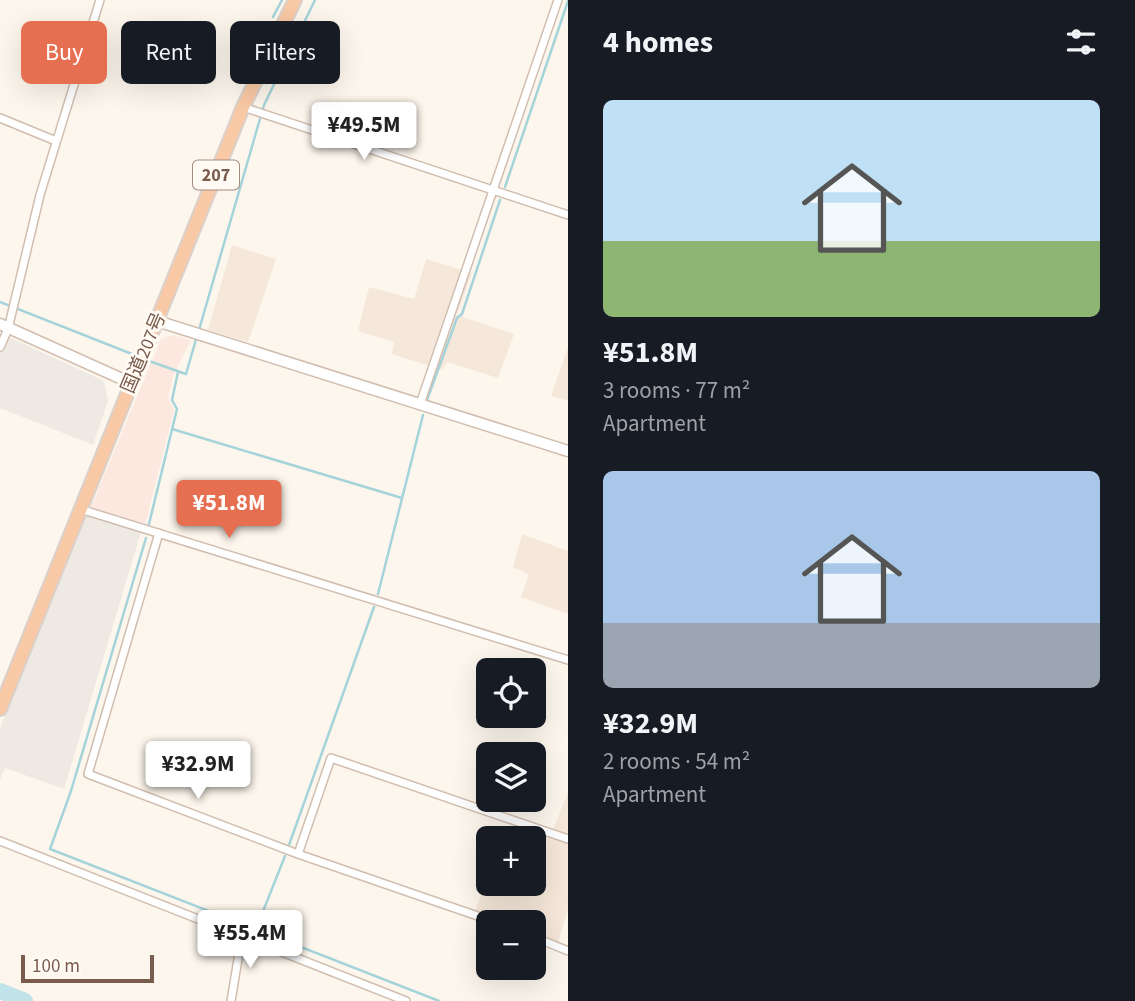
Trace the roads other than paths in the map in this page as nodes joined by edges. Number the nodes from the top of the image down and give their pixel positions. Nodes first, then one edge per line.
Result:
1 (100, 0) edge
2 (295, 0) edge
3 (558, 0) edge
4 (243, 107) junction
5 (0, 118) edge
6 (56, 141) junction
7 (494, 190) junction
8 (568, 215) edge
9 (157, 321) junction
10 (4, 326) edge
11 (0, 347) edge
12 (131, 383) junction
13 (419, 404) junction
14 (568, 451) edge
15 (79, 509) junction
16 (159, 533) junction
17 (568, 660) edge
18 (0, 709) edge
19 (568, 839) edge
20 (0, 841) edge
21 (298, 854) junction
22 (476, 915) edge
23 (242, 935) junction
24 (546, 942) edge
25 (568, 951) edge
26 (231, 1001) edge
27 (406, 1001) edge

1 - 6 street
2 - 4 highway, 国道207号 / 207
3 - 7 street
4 - 7 street
4 - 9 highway, 国道207号 / 207
5 - 6 street
6 - 10 street
7 - 8 street
7 - 13 street
9 - 12 highway, 国道207号 / 207
9 - 13 street
10 - 11 street
10 - 12 street
12 - 15 highway, 国道207号 / 207
13 - 14 street
15 - 16 street
15 - 18 highway, 国道207号 / 207
16 - 17 street
16 - 21 street
19 - 21 street
20 - 23 street
21 - 22 street
23 - 26 street
23 - 27 street
24 - 25 street

